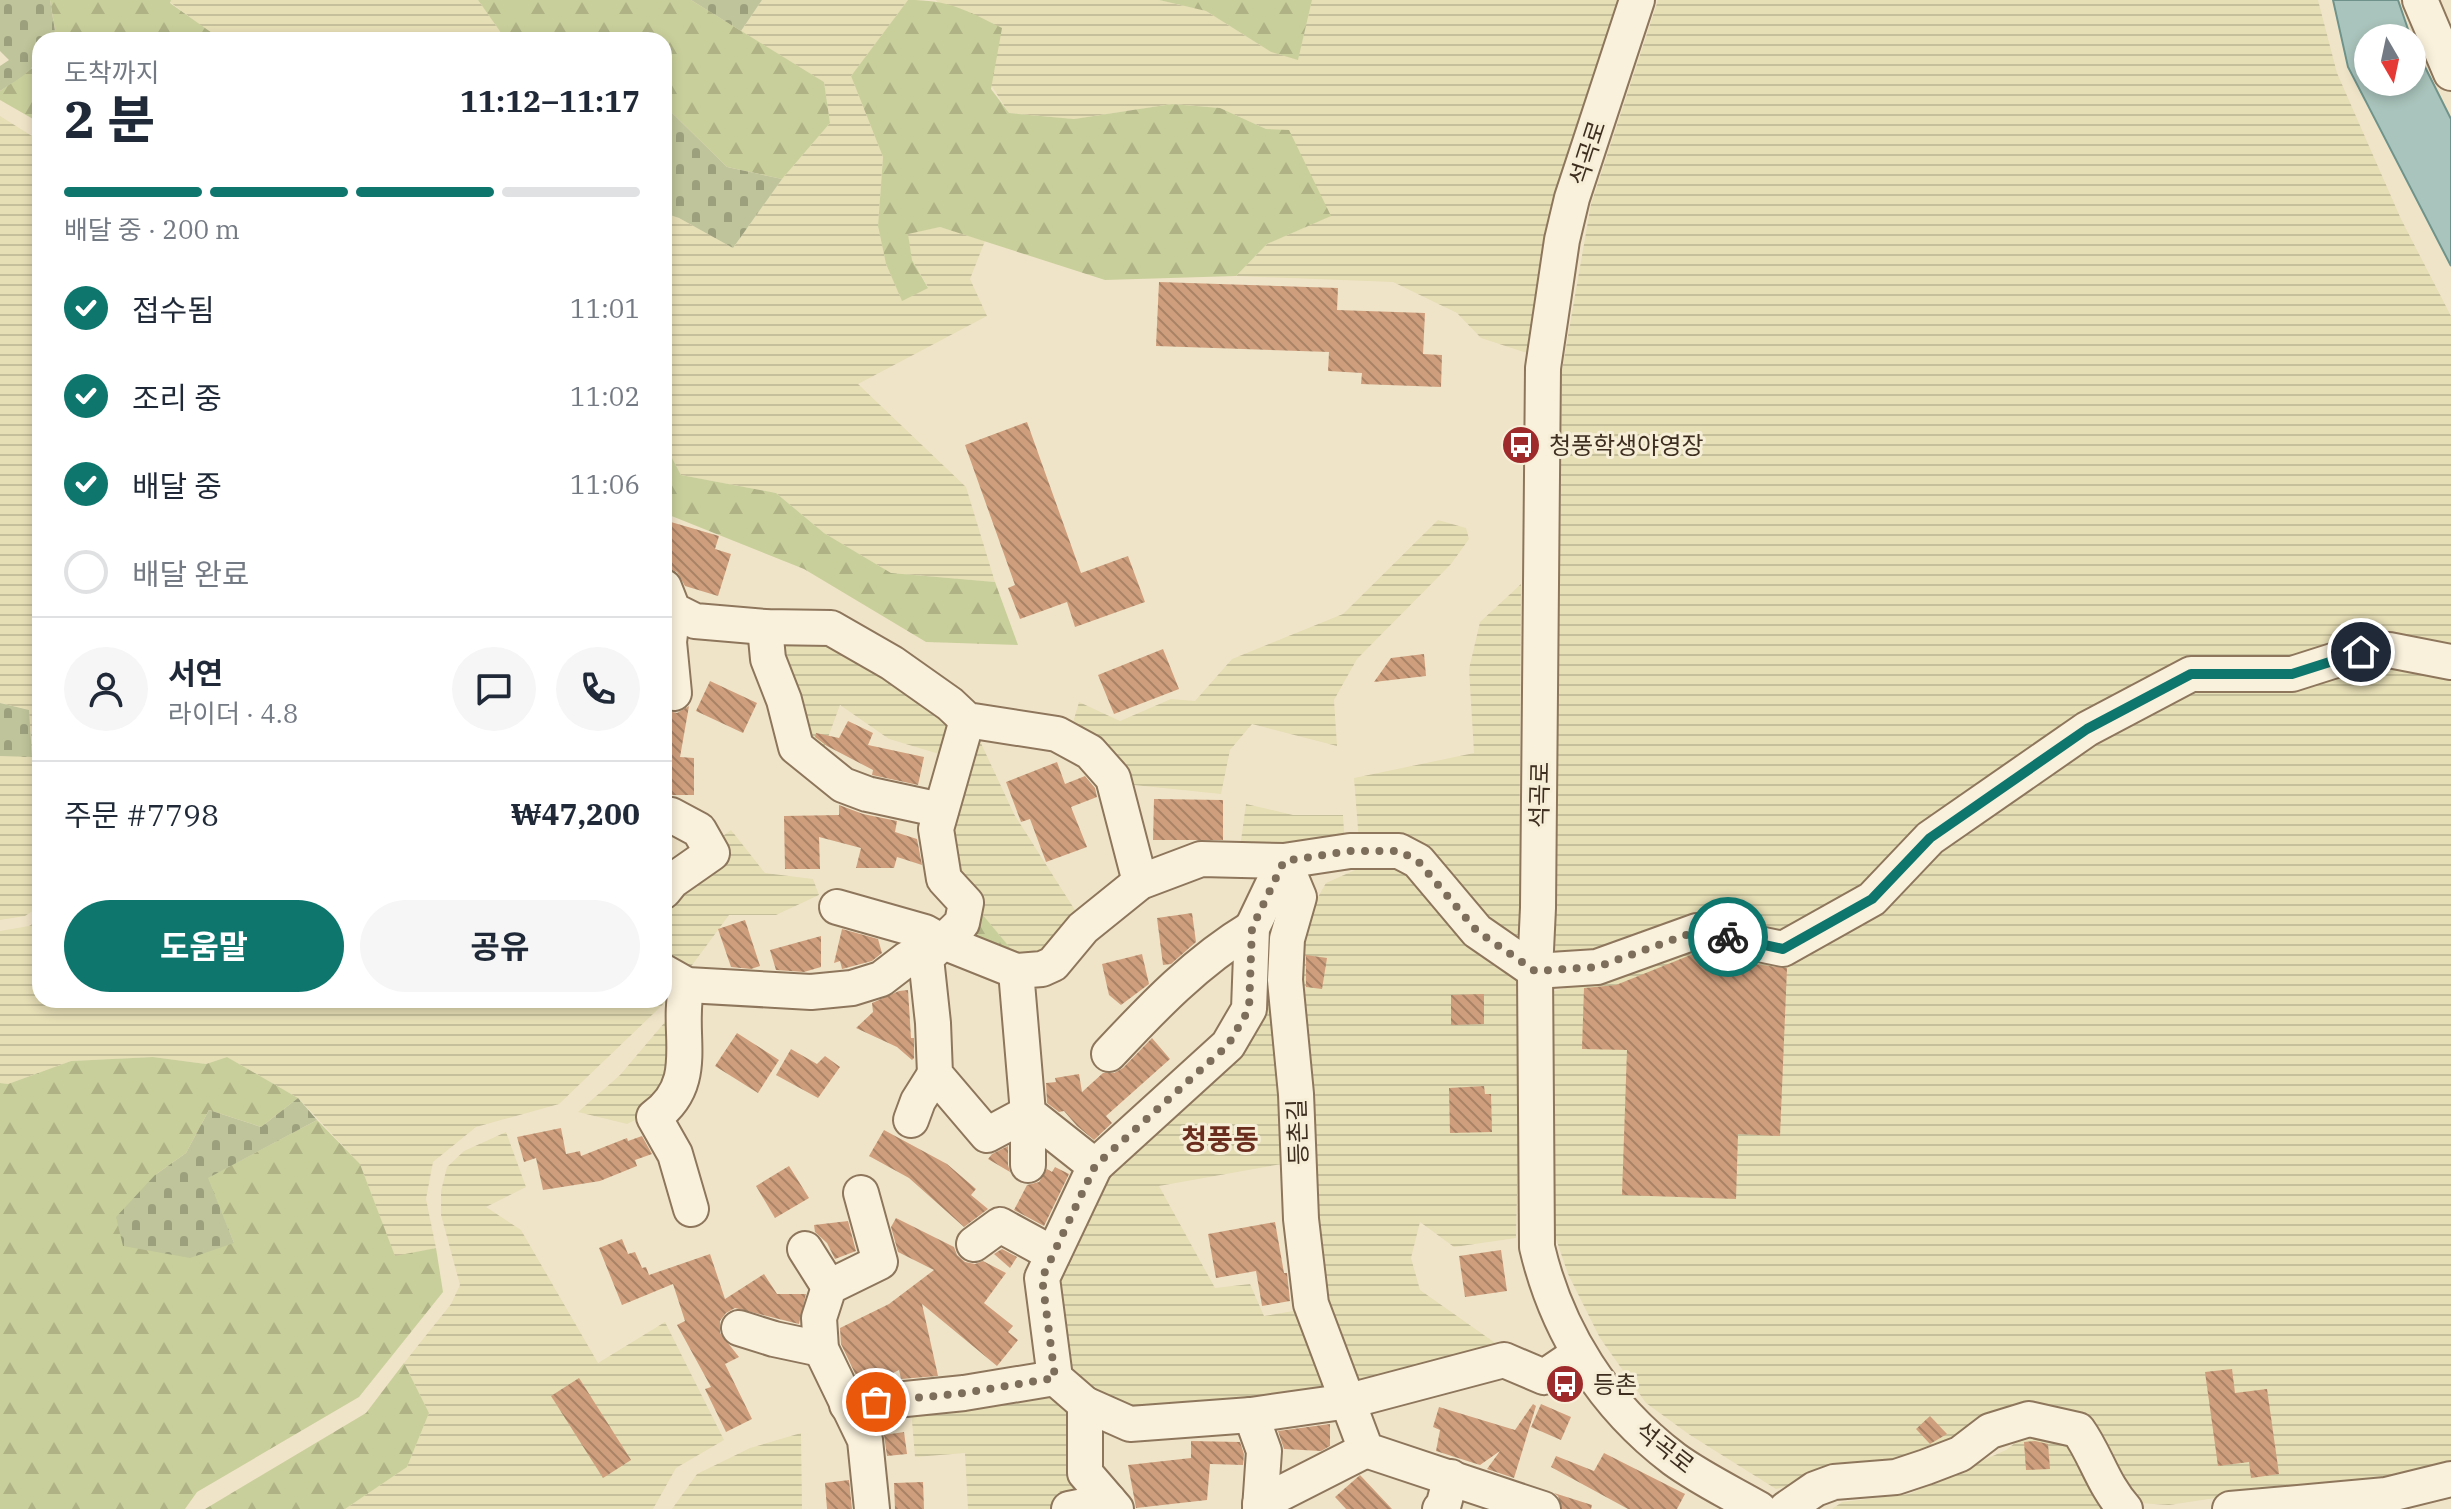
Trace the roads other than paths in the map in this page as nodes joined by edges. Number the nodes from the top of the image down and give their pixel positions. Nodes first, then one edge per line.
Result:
1 (1637, 0) edge
2 (2420, 0) edge
3 (2451, 73) edge
4 (672, 601) edge
5 (765, 627) junction
6 (2451, 662) edge
7 (672, 673) edge
8 (674, 693) dead end
9 (967, 720) junction
10 (941, 810) junction
11 (672, 816) edge
12 (1284, 861) junction
13 (672, 881) edge
14 (1140, 882) junction
15 (837, 907) dead end
16 (1252, 928) junction
17 (941, 941) junction
18 (1016, 971) junction
19 (1535, 971) junction
20 (676, 978) edge
21 (1109, 1054) dead end
22 (935, 1074) junction
23 (1028, 1113) junction
24 (911, 1120) dead end
25 (1028, 1165) dead end
26 (1095, 1166) junction
27 (861, 1193) dead end
28 (691, 1209) dead end
29 (974, 1244) dead end
30 (805, 1249) dead end
31 (1053, 1254) junction
32 (829, 1287) junction
33 (739, 1328) dead end
34 (821, 1349) junction
35 (1578, 1354) junction
36 (1055, 1378) junction
37 (1349, 1401) junction
38 (1085, 1404) junction
39 (847, 1405) junction
40 (1251, 1415) junction
41 (1366, 1450) junction
42 (2451, 1479) edge
43 (1444, 1501) edge
44 (1112, 1505) edge
45 (1260, 1506) edge
46 (872, 1509) edge
47 (1069, 1509) edge
48 (1543, 1509) edge
49 (1759, 1509) edge
50 (1786, 1509) edge
51 (2125, 1509) edge
52 (2230, 1509) edge

1 - 19 street, 석곡로
2 - 3 street
4 - 5 street
5 - 9 street
5 - 10 street
6 - 19 street
7 - 8 street
9 - 10 street
9 - 14 street
10 - 17 street
11 - 13 street
12 - 14 street
12 - 16 street
12 - 19 street
12 - 37 street, 등촌길
14 - 18 street
15 - 17 street
16 - 21 street
16 - 26 street
17 - 18 street
17 - 20 street
17 - 22 street
18 - 23 street
19 - 35 street, 석곡로
20 - 28 street
22 - 23 street
22 - 24 street
23 - 25 street
23 - 26 street
26 - 31 street
27 - 32 street
29 - 31 street
30 - 32 street
31 - 36 street
32 - 34 street
33 - 34 street
34 - 39 street
35 - 37 street
35 - 49 street, 석곡로
36 - 38 street
36 - 39 street
37 - 40 street
37 - 41 street, 등촌길
38 - 40 street
38 - 44 street
39 - 46 street
40 - 45 street
41 - 43 street
41 - 45 street
42 - 52 street
43 - 48 street
44 - 47 street
50 - 51 street

